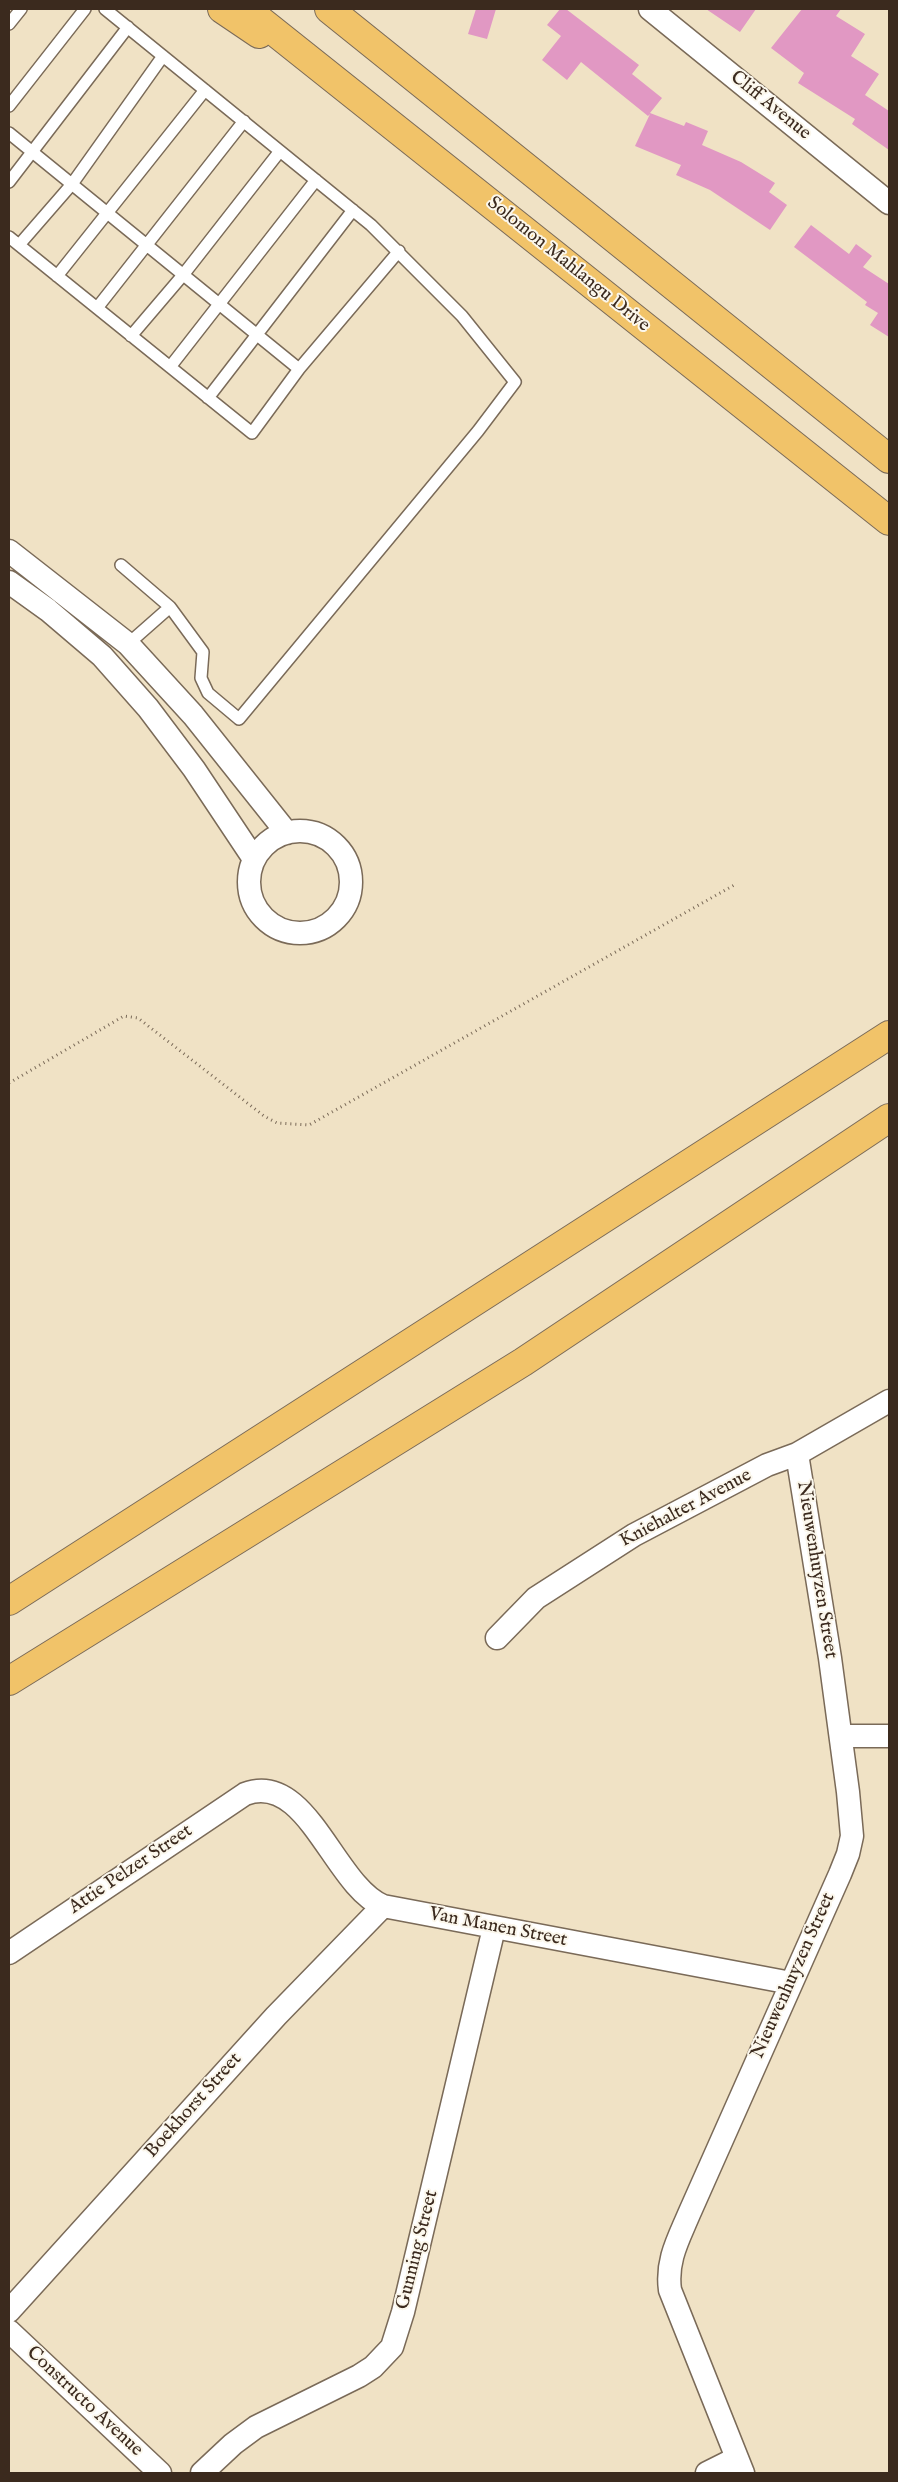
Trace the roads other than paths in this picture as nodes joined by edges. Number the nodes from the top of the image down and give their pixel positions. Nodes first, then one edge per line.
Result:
1 (21, 9) edge
2 (85, 9) edge
3 (105, 9) edge
4 (222, 9) edge
5 (246, 9) edge
6 (329, 9) edge
7 (650, 9) edge
8 (9, 24) edge
9 (128, 27) junction
10 (164, 56) junction
11 (206, 90) junction
12 (9, 106) edge
13 (244, 121) junction
14 (9, 133) edge
15 (280, 151) junction
16 (32, 152) junction
17 (426, 152) junction
18 (316, 180) junction
19 (9, 182) edge
20 (72, 184) junction
21 (889, 203) edge
22 (353, 210) junction
23 (108, 214) junction
24 (9, 237) edge
25 (19, 246) junction
26 (147, 246) junction
27 (399, 251) junction
28 (183, 275) junction
29 (57, 276) junction
30 (220, 304) junction
31 (97, 308) junction
32 (131, 336) junction
33 (258, 336) junction
34 (170, 367) junction
35 (299, 369) junction
36 (208, 398) junction
37 (889, 459) edge
38 (889, 521) edge
39 (9, 552) edge
40 (121, 565) dead end
41 (9, 582) edge
42 (170, 607) junction
43 (128, 644) junction
44 (287, 833) junction
45 (254, 859) junction
46 (889, 1035) edge
47 (889, 1118) edge
48 (889, 1401) edge
49 (797, 1454) junction
50 (9, 1600) edge
51 (497, 1638) dead end
52 (9, 1681) edge
53 (841, 1736) junction
54 (889, 1736) edge
55 (254, 1790) joint
56 (383, 1906) junction
57 (494, 1928) junction
58 (9, 1953) edge
59 (790, 1983) junction
60 (9, 2311) edge
61 (9, 2331) edge
62 (740, 2466) edge
63 (160, 2473) edge
64 (202, 2473) edge
65 (707, 2473) edge

1 - 8 lane
2 - 12 lane
3 - 9 lane
4 - 17 main road
5 - 17 main road, Solomon Mahlangu Drive
6 - 37 main road
7 - 21 street, Cliff Avenue
9 - 10 lane
9 - 16 lane
10 - 11 lane
10 - 20 lane
11 - 13 lane
11 - 23 lane
13 - 15 lane
13 - 26 lane
14 - 16 lane
15 - 18 lane
15 - 28 lane
16 - 19 lane
16 - 20 lane
17 - 38 main road, Solomon Mahlangu Drive
18 - 22 lane
18 - 30 lane
20 - 23 lane
20 - 25 lane
22 - 27 lane
22 - 33 lane
23 - 26 lane
23 - 29 lane
24 - 25 lane
25 - 29 lane
26 - 28 lane
26 - 31 lane
27 - 35 lane
27 - 42 lane
28 - 30 lane
28 - 32 lane
29 - 31 lane
30 - 33 lane
30 - 34 lane
31 - 32 lane
32 - 34 lane
33 - 35 lane
33 - 36 lane
34 - 36 lane
35 - 36 lane
39 - 43 street
40 - 42 lane
41 - 45 street
42 - 43 lane
43 - 44 street
44 - 45 street
44 - 45 street
46 - 50 main road
47 - 52 main road
48 - 49 street, Kniehalter Avenue
49 - 51 street, Kniehalter Avenue
49 - 53 street, Nieuwenhuyzen Street
53 - 54 street
53 - 59 street, Nieuwenhuyzen Street
55 - 56 street, Van Manen Street
55 - 58 street, Attie Pelzer Street
56 - 57 street, Van Manen Street
56 - 60 street, Boekhorst Street
57 - 59 street, Van Manen Street
57 - 64 street, Gunning Street
59 - 62 street, Nieuwenhuyzen Street
61 - 63 street, Constructo Avenue
62 - 65 street

